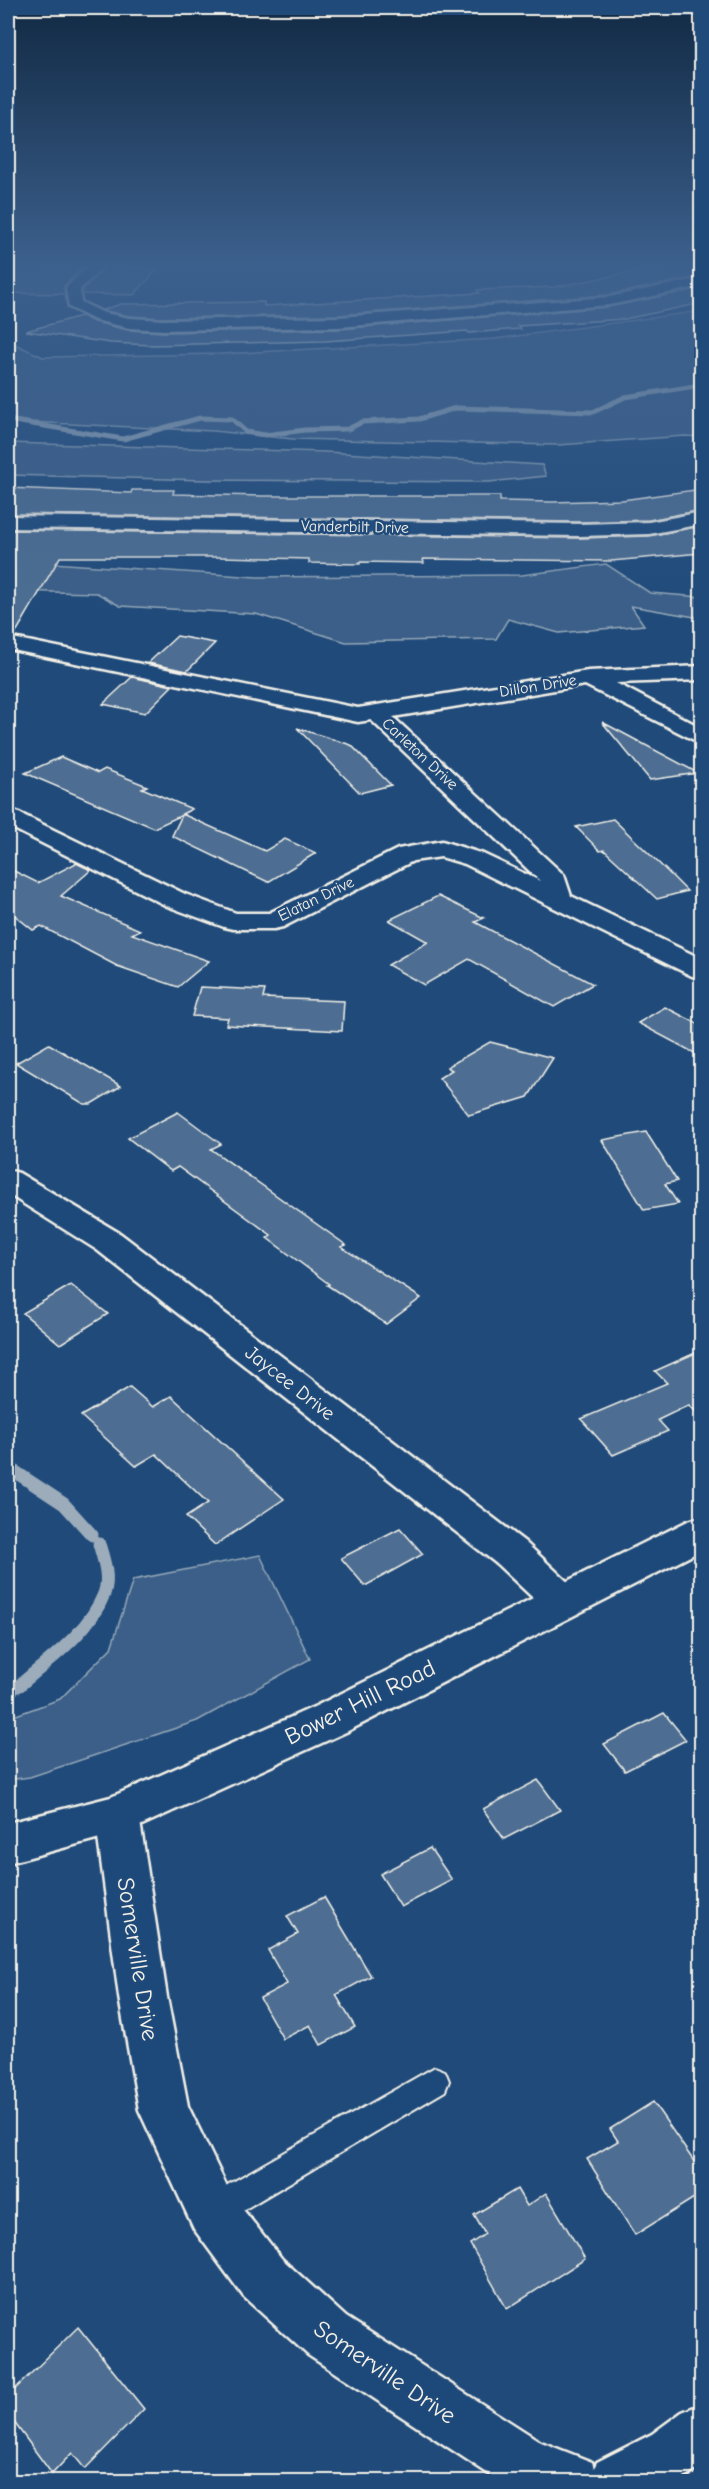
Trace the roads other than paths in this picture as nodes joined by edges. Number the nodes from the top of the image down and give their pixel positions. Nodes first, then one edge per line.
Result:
1 (702, 518) edge
2 (8, 522) edge
3 (8, 643) edge
4 (702, 673) edge
5 (588, 678) junction
6 (376, 713) junction
7 (702, 737) edge
8 (8, 817) edge
9 (560, 900) junction
10 (702, 970) edge
11 (8, 1180) edge
12 (702, 1532) edge
13 (562, 1601) junction
14 (117, 1815) junction
15 (8, 1843) edge
16 (435, 2080) dead end
17 (212, 2211) junction
18 (702, 2432) edge
19 (572, 2481) edge
20 (617, 2481) edge

1 - 2 street, Vanderbilt Drive
3 - 6 street, Carleton Drive
4 - 5 street, Dillon Drive
5 - 6 street, Dillon Drive
5 - 7 street
6 - 9 street, Carleton Drive
8 - 9 street, Elatan Drive
9 - 10 street
11 - 13 street, Jaycee Drive
12 - 13 street, Bower Hill Road
13 - 14 street, Bower Hill Road
14 - 15 street, Bower Hill Road
14 - 17 street, Somerville Drive
16 - 17 lane
17 - 19 street, Somerville Drive
18 - 20 street

